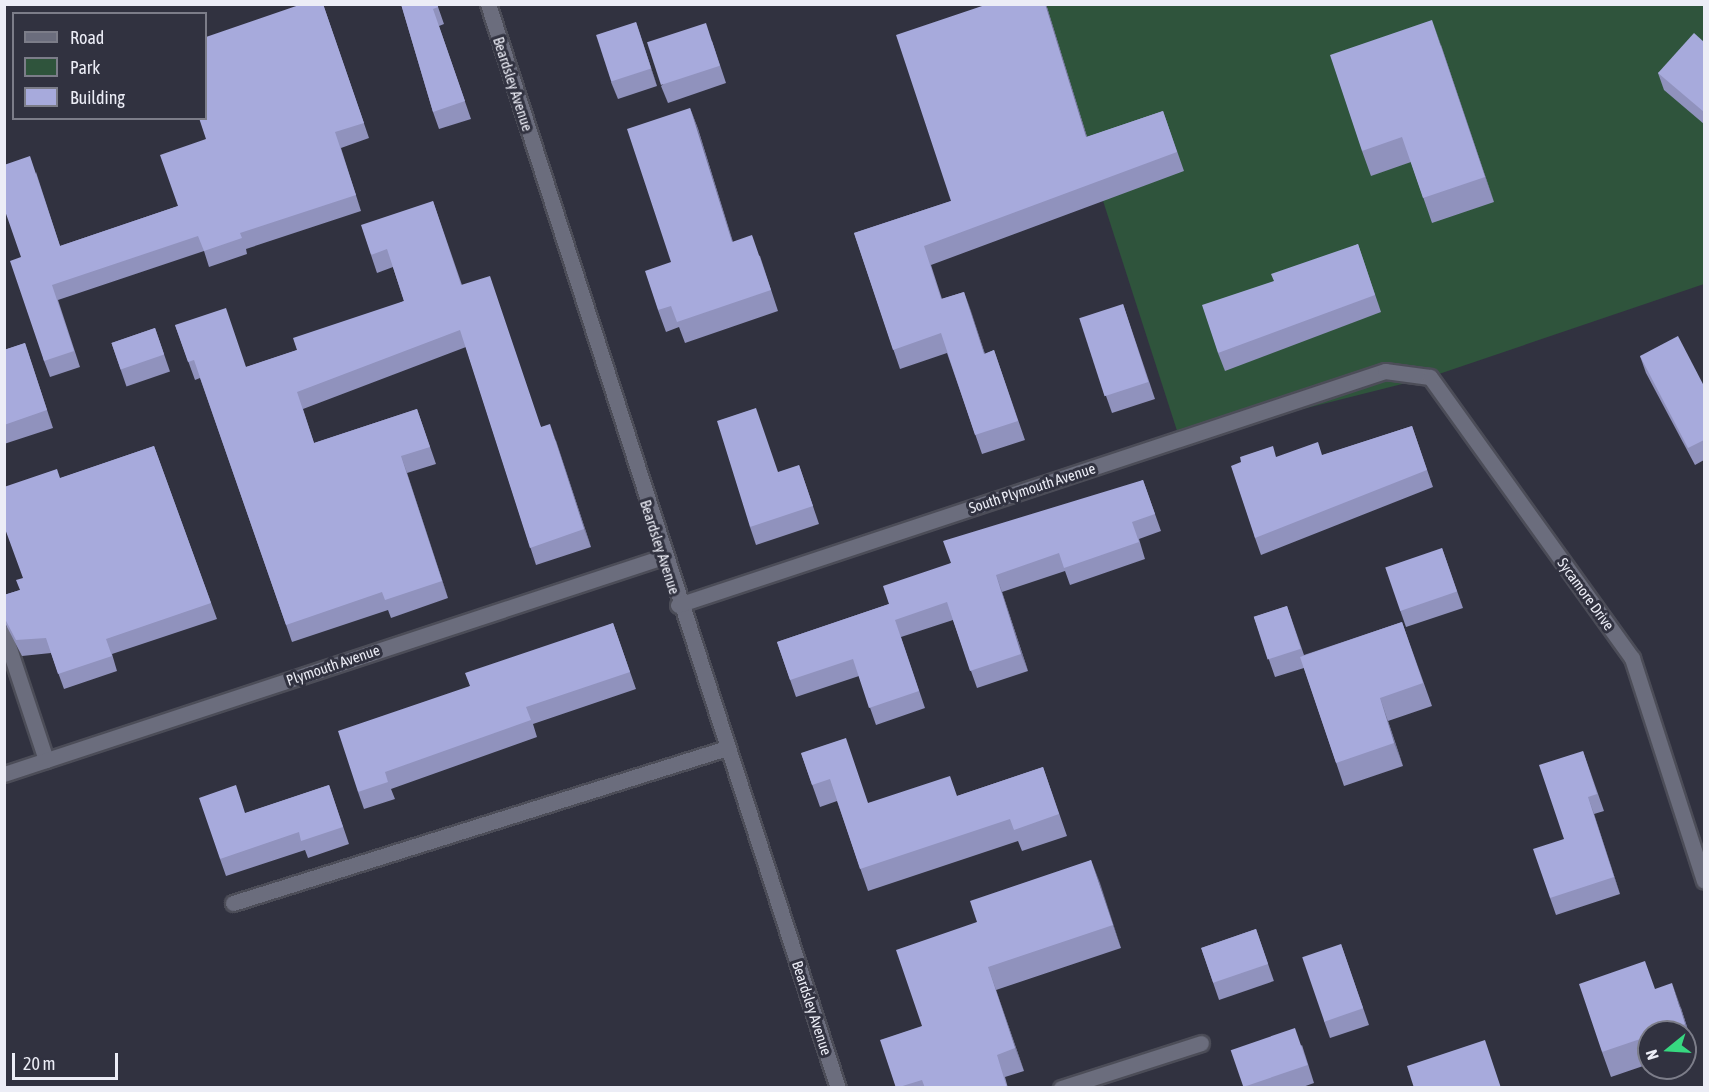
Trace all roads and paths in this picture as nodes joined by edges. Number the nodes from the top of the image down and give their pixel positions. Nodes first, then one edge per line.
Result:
1 (488, 4) edge
2 (1385, 371) joint
3 (663, 557) junction
4 (678, 605) junction
5 (4, 633) edge
6 (727, 748) junction
7 (46, 760) junction
8 (4, 774) edge
9 (1704, 881) edge
10 (233, 903) dead end
11 (1201, 1043) dead end
12 (838, 1088) edge
13 (1061, 1088) edge

1 - 3 street, Beardsley Avenue
2 - 4 street, South Plymouth Avenue
2 - 9 street, Sycamore Drive
3 - 4 street, Beardsley Avenue
3 - 7 street, Plymouth Avenue
4 - 6 street, Beardsley Avenue
5 - 7 street
6 - 10 street
6 - 12 street, Beardsley Avenue
7 - 8 street, Plymouth Avenue
11 - 13 street

